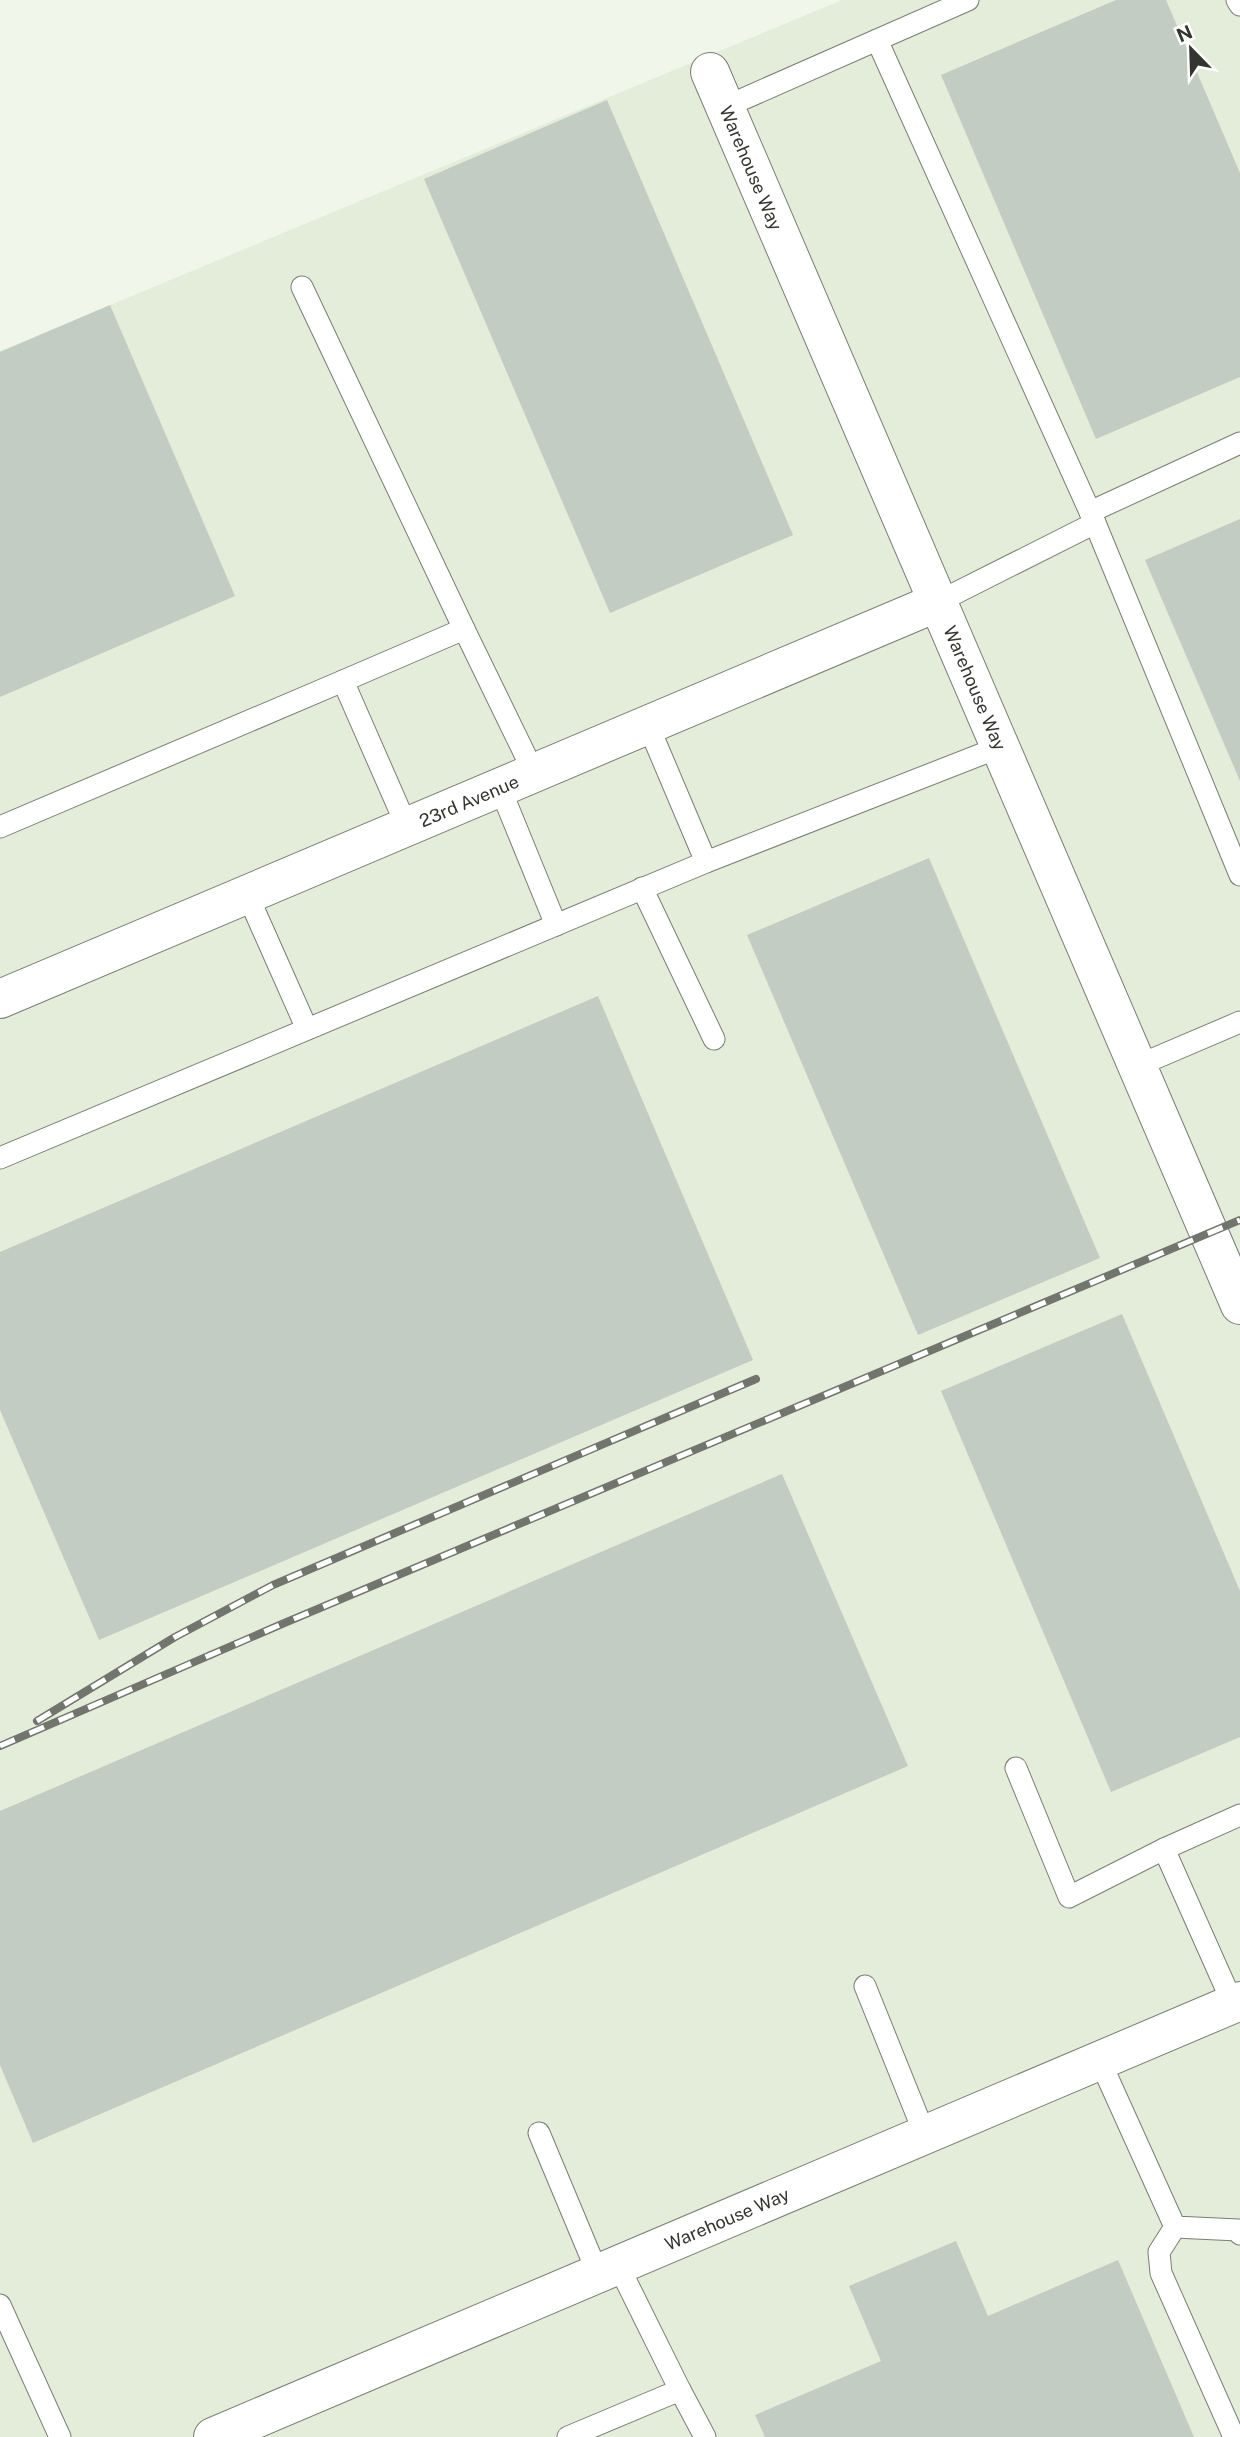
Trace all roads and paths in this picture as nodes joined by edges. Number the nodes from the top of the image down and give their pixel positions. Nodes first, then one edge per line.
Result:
1 (968, 0) edge
2 (1237, 0) edge
3 (1240, 5) edge
4 (877, 40) junction
5 (710, 72) dead end
6 (724, 107) junction
7 (302, 287) dead end
8 (1240, 443) edge
9 (1092, 517) junction
10 (938, 602) junction
11 (464, 629) junction
12 (343, 681) junction
13 (648, 725) junction
14 (1000, 747) junction
15 (517, 780) junction
16 (0, 827) edge
17 (407, 827) junction
18 (706, 862) junction
19 (1240, 875) edge
20 (642, 888) junction
21 (247, 894) junction
22 (556, 925) junction
23 (0, 999) edge
24 (1240, 1022) edge
25 (307, 1029) junction
26 (714, 1039) dead end
27 (1137, 1066) junction
28 (0, 1158) edge
29 (1240, 1304) edge
30 (1016, 1768) dead end
31 (1240, 1815) edge
32 (1164, 1849) junction
33 (865, 1986) dead end
34 (1236, 2003) edge
35 (1100, 2060) junction
36 (539, 2133) dead end
37 (925, 2135) junction
38 (1175, 2227) junction
39 (1239, 2230) edge
40 (608, 2269) junction
41 (0, 2305) edge
42 (680, 2390) junction
43 (60, 2437) edge
44 (213, 2437) edge
45 (568, 2437) edge
46 (705, 2437) edge
47 (1234, 2437) edge

1 - 4 lane
2 - 3 lane
4 - 6 lane
4 - 9 lane
5 - 6 street, Warehouse Way
6 - 10 street, Warehouse Way
7 - 11 lane
8 - 9 lane
9 - 10 lane
9 - 19 lane
10 - 13 street, 23rd Avenue
10 - 14 street, Warehouse Way
11 - 12 lane
11 - 15 lane
12 - 16 lane
12 - 17 lane
13 - 15 street, 23rd Avenue
13 - 18 lane
14 - 18 lane
14 - 27 street, Warehouse Way
15 - 17 street, 23rd Avenue
15 - 22 lane
17 - 21 street, 23rd Avenue
18 - 20 lane
20 - 22 lane
20 - 26 lane
21 - 23 street, 23rd Avenue
21 - 25 lane
22 - 25 lane
24 - 27 lane
25 - 28 lane
27 - 29 street, Warehouse Way
30 - 32 lane
31 - 32 lane
32 - 34 lane
33 - 37 lane
34 - 35 street, Warehouse Way
35 - 37 street, Warehouse Way
35 - 38 lane
36 - 40 lane
37 - 40 street, Warehouse Way
38 - 39 lane
38 - 47 lane
40 - 42 lane
40 - 44 street, Warehouse Way
41 - 43 lane
42 - 45 lane
42 - 46 lane

